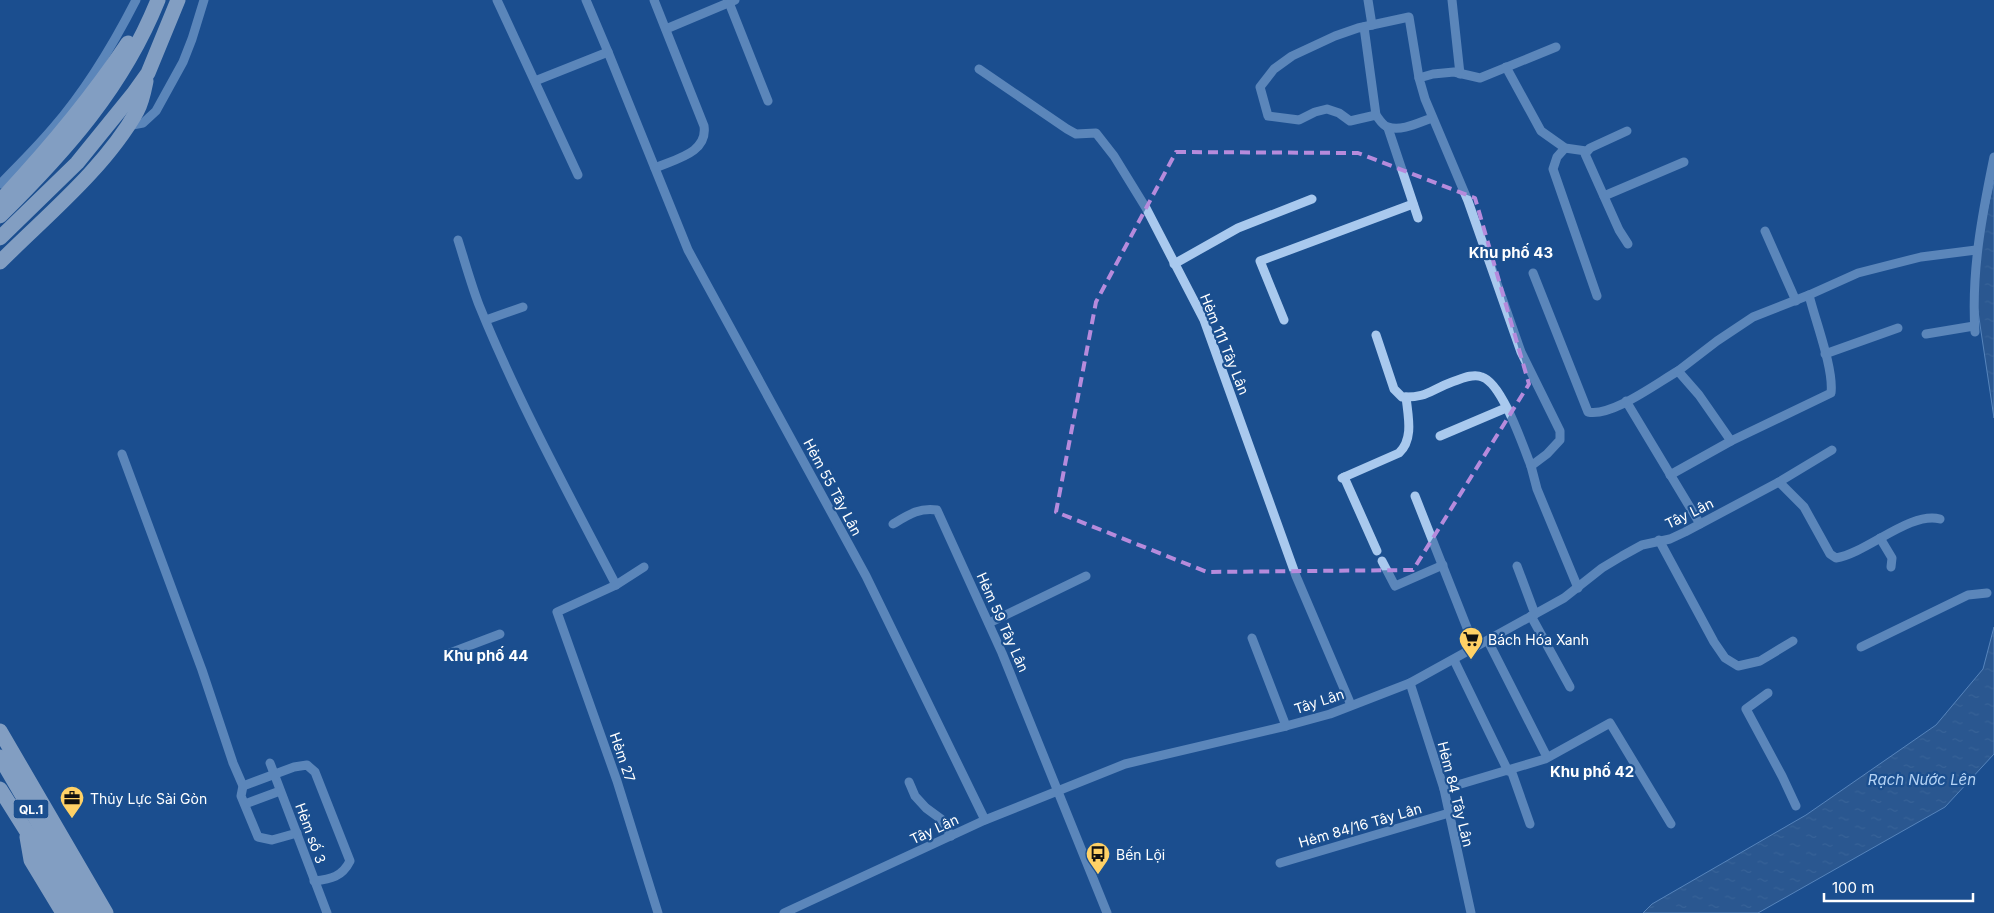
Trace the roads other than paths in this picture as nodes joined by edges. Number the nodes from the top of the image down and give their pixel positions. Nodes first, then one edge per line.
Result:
1 (136, 0) edge
2 (157, 0) edge
3 (178, 0) edge
4 (204, 0) edge
5 (497, 0) edge
6 (586, 0) edge
7 (654, 0) edge
8 (1368, 0) edge
9 (1452, 0) edge
10 (730, 1) edge
11 (1368, 26) junction
12 (666, 29) junction
13 (1556, 47) dead end
14 (608, 52) junction
15 (1506, 68) junction
16 (979, 69) dead end
17 (148, 73) junction
18 (1460, 74) junction
19 (1419, 78) junction
20 (535, 82) junction
21 (768, 102) dead end
22 (1376, 115) junction
23 (1432, 118) junction
24 (127, 126) junction
25 (1388, 128) junction
26 (1627, 131) dead end
27 (1565, 148) junction
28 (1586, 151) junction
29 (1994, 157) edge
30 (1684, 162) dead end
31 (655, 168) junction
32 (578, 175) dead end
33 (0, 184) edge
34 (1604, 196) junction
35 (1312, 199) dead end
36 (0, 202) edge
37 (1413, 204) junction
38 (0, 216) edge
39 (1418, 218) dead end
40 (1765, 231) dead end
41 (0, 238) edge
42 (458, 240) dead end
43 (1628, 244) dead end
44 (1976, 250) junction
45 (0, 262) edge
46 (1174, 264) junction
47 (1533, 273) dead end
48 (1809, 295) junction
49 (1597, 296) dead end
50 (1796, 301) junction
51 (523, 307) dead end
52 (486, 320) junction
53 (1284, 320) dead end
54 (1898, 328) dead end
55 (1926, 334) dead end
56 (1376, 335) dead end
57 (1825, 354) junction
58 (1678, 371) junction
59 (1406, 397) junction
60 (1626, 401) junction
61 (1506, 408) junction
62 (1440, 436) dead end
63 (1731, 441) junction
64 (1832, 450) dead end
65 (122, 454) dead end
66 (1531, 466) junction
67 (1670, 475) junction
68 (1779, 482) junction
69 (1415, 496) dead end
70 (1940, 519) dead end
71 (893, 524) dead end
72 (1700, 524) junction
73 (1880, 538) junction
74 (1659, 540) junction
75 (1377, 551) dead end
76 (1382, 561) dead end
77 (1443, 565) junction
78 (1517, 566) dead end
79 (644, 567) dead end
80 (1892, 567) dead end
81 (1086, 576) dead end
82 (616, 585) junction
83 (1578, 588) junction
84 (1988, 593) dead end
85 (1533, 615) junction
86 (989, 623) junction
87 (500, 634) dead end
88 (1252, 638) dead end
89 (1488, 641) junction
90 (1793, 641) dead end
91 (1861, 647) dead end
92 (1475, 648) junction
93 (450, 653) dead end
94 (1454, 660) junction
95 (1410, 683) junction
96 (1570, 687) dead end
97 (1768, 693) dead end
98 (1351, 705) junction
99 (1286, 726) junction
100 (0, 731) edge
101 (0, 757) edge
102 (1547, 757) junction
103 (270, 763) dead end
104 (1510, 770) junction
105 (274, 774) junction
106 (909, 782) dead end
107 (243, 786) junction
108 (0, 788) edge
109 (1444, 789) junction
110 (1059, 790) junction
111 (280, 791) junction
112 (0, 800) edge
113 (245, 804) junction
114 (1796, 806) dead end
115 (1449, 813) junction
116 (985, 820) junction
117 (22, 822) junction
118 (1530, 824) dead end
119 (1671, 824) dead end
120 (297, 833) junction
121 (951, 836) junction
122 (1280, 863) dead end
123 (56, 865) junction
124 (314, 880) junction
125 (63, 913) edge
126 (78, 913) edge
127 (91, 913) edge
128 (106, 913) edge
129 (327, 913) edge
130 (658, 913) edge
131 (784, 913) edge
132 (1107, 913) edge
133 (1471, 913) edge

1 - 33 street
2 - 36 highway
2 - 38 highway
3 - 17 highway
4 - 24 street
5 - 20 street
6 - 14 street, Hẻm 55 Tây Lân
7 - 12 street
8 - 11 street
9 - 18 street
10 - 12 street
10 - 21 street
11 - 19 street
11 - 22 street
11 - 22 street
12 - 31 street
13 - 15 street
14 - 20 street
14 - 31 street, Hẻm 55 Tây Lân
15 - 18 street
15 - 27 street
16 - 46 street, Hẻm 111 Tây Lân
17 - 24 highway
17 - 41 highway
18 - 19 street
19 - 23 street
20 - 32 street
22 - 25 street
23 - 25 street
23 - 66 street
24 - 45 highway
25 - 37 street
26 - 28 street
27 - 28 street
27 - 49 street
28 - 34 street
29 - 44 street
30 - 34 street
31 - 116 street, Hẻm 55 Tây Lân
34 - 43 street
35 - 46 street
37 - 39 street
37 - 53 street
40 - 50 street
42 - 52 street
44 - 48 street
44 - 55 street
46 - 98 street, Hẻm 111 Tây Lân
47 - 60 street
48 - 50 street
48 - 57 street
50 - 58 street
51 - 52 street
52 - 82 street
54 - 57 street
56 - 59 street
57 - 63 street
58 - 60 street
58 - 63 street
59 - 61 street
59 - 75 street
60 - 67 street
61 - 62 street
61 - 66 street
63 - 67 street
64 - 68 street, Tây Lân
65 - 107 street
66 - 83 street
67 - 72 street
68 - 72 street, Tây Lân
68 - 73 street
69 - 77 street
70 - 73 street
71 - 86 street, Hẻm 59 Tây Lân
72 - 74 street, Tây Lân
73 - 80 street
74 - 83 street, Tây Lân
74 - 90 street
76 - 77 street
77 - 92 street
78 - 85 street
79 - 82 street
81 - 86 street
82 - 130 street, Hẻm 27
83 - 85 street, Tây Lân
84 - 91 street
85 - 89 street, Tây Lân
85 - 96 street
86 - 110 street, Hẻm 59 Tây Lân
87 - 93 street
88 - 99 street
89 - 92 street, Tây Lân
89 - 102 street
92 - 94 street, Tây Lân
94 - 95 street, Tây Lân
94 - 104 street
95 - 98 street, Tây Lân
95 - 109 street, Hẻm 84 Tây Lân
97 - 114 street
98 - 99 street, Tây Lân
99 - 110 street, Tây Lân
100 - 128 highway, QL.1
101 - 123 highway, QL.1
102 - 104 street
102 - 119 street
103 - 105 street, Hẻm số 3
104 - 109 street
104 - 118 street
105 - 107 street
105 - 111 street, Hẻm số 3
105 - 124 street
106 - 121 street
107 - 113 street
108 - 117 highway, QL.1
109 - 115 street, Hẻm 84 Tây Lân
110 - 116 street, Tây Lân
110 - 132 street
111 - 113 street
111 - 120 street, Hẻm số 3
112 - 117 highway, QL.1
113 - 120 street
115 - 122 street, Hẻm 84/16 Tây Lân
115 - 133 street, Hẻm 84 Tây Lân
116 - 121 street, Tây Lân
117 - 123 highway, QL.1
117 - 125 highway, QL.1
120 - 124 street, Hẻm số 3
121 - 131 street, Tây Lân
123 - 126 highway, QL.1
123 - 127 highway, QL.1
124 - 129 street, Hẻm số 3

